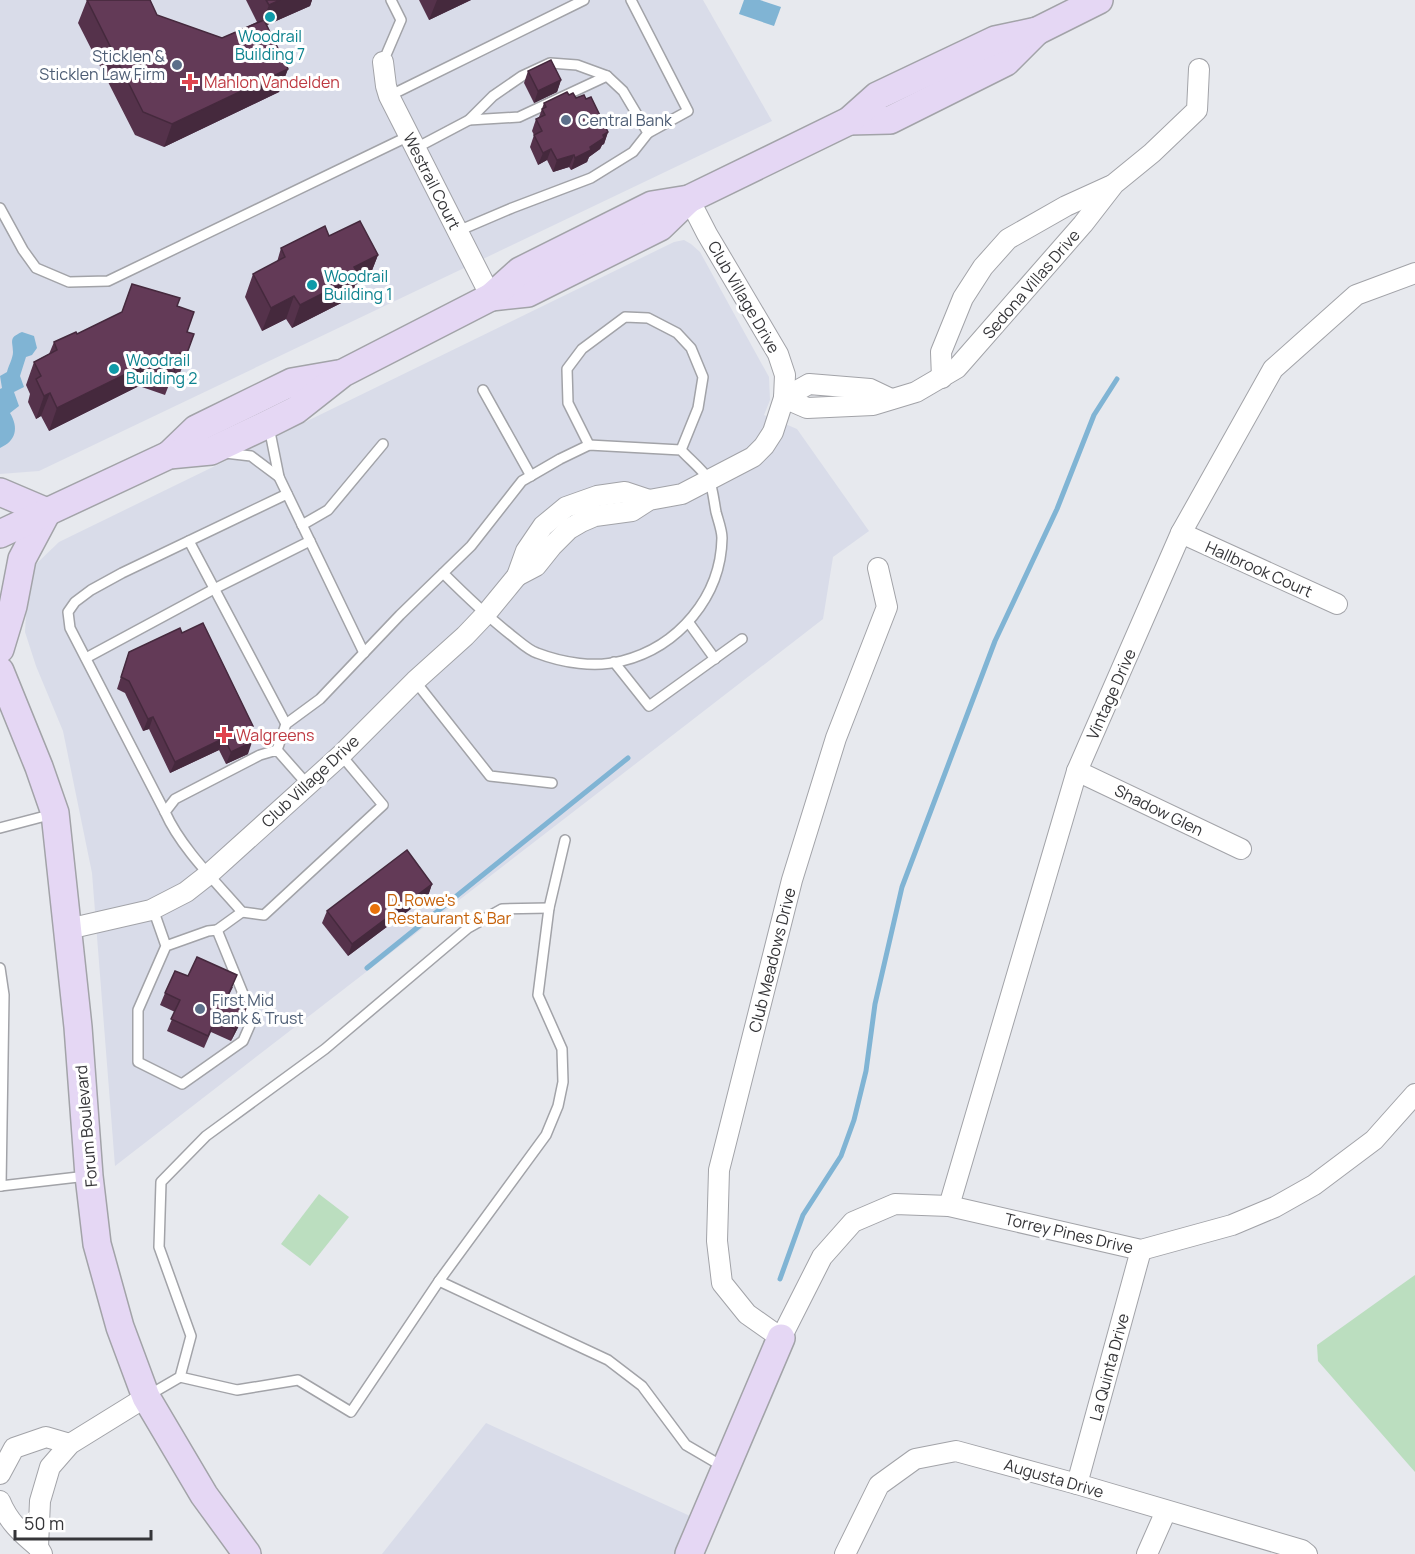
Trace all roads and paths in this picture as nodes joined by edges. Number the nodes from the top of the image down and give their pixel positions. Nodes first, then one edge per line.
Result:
1 (391, 0) edge
2 (584, 0) edge
3 (631, 0) edge
4 (1099, 0) edge
5 (383, 62) joint
6 (1199, 69) dead end
7 (607, 76) junction
8 (389, 96) junction
9 (469, 120) junction
10 (648, 133) junction
11 (412, 142) junction
12 (1114, 184) junction
13 (689, 199) junction
14 (0, 208) edge
15 (458, 231) junction
16 (1415, 273) edge
17 (491, 297) junction
18 (343, 373) junction
19 (942, 378) junction
20 (483, 390) dead end
21 (784, 398) junction
22 (268, 424) junction
23 (382, 444) dead end
24 (589, 445) junction
25 (681, 450) junction
26 (211, 451) junction
27 (169, 455) junction
28 (531, 476) junction
29 (279, 477) junction
30 (709, 480) junction
31 (0, 492) edge
32 (287, 494) junction
33 (48, 512) junction
34 (302, 525) junction
35 (1181, 533) junction
36 (0, 534) edge
37 (189, 541) junction
38 (310, 541) junction
39 (878, 568) dead end
40 (443, 573) junction
41 (214, 588) junction
42 (1336, 604) dead end
43 (485, 615) junction
44 (689, 623) junction
45 (742, 639) dead end
46 (0, 649) edge
47 (364, 653) junction
48 (86, 658) junction
49 (715, 659) junction
50 (614, 662) junction
51 (0, 672) edge
52 (415, 681) junction
53 (286, 724) junction
54 (277, 750) junction
55 (340, 755) junction
56 (1077, 771) junction
57 (552, 783) dead end
58 (307, 784) junction
59 (165, 812) junction
60 (55, 813) junction
61 (0, 828) edge
62 (565, 840) dead end
63 (1241, 849) dead end
64 (209, 874) junction
65 (549, 908) junction
66 (153, 909) junction
67 (242, 912) junction
68 (68, 929) junction
69 (217, 930) junction
70 (166, 946) junction
71 (0, 968) edge
72 (1415, 1094) edge
73 (89, 1176) junction
74 (1, 1186) edge
75 (949, 1206) junction
76 (1141, 1250) junction
77 (439, 1281) junction
78 (781, 1338) junction
79 (180, 1377) junction
80 (146, 1396) junction
81 (70, 1444) junction
82 (725, 1468) junction
83 (0, 1474) edge
84 (1077, 1484) junction
85 (0, 1501) edge
86 (1166, 1511) junction
87 (40, 1550) edge
88 (247, 1554) edge
89 (689, 1554) edge
90 (845, 1554) edge
91 (1147, 1554) edge
92 (1308, 1554) edge

1 - 5 lane
2 - 8 lane
3 - 10 lane
4 - 13 main road
5 - 8 street, Westrail Court
6 - 12 street, Sedona Villas Drive
7 - 9 lane
7 - 9 lane
7 - 10 lane
8 - 11 street, Westrail Court
9 - 11 lane
10 - 15 lane
11 - 14 lane
11 - 15 street, Westrail Court
12 - 19 street, Sedona Villas Drive
12 - 19 street, Sedona Villas Drive
13 - 17 main road
13 - 21 street, Club Village Drive
15 - 17 street, Westrail Court
16 - 35 street, Vintage Drive
17 - 18 main road
18 - 22 main road
18 - 27 main road
19 - 21 street, Sedona Villas Drive
20 - 28 lane
21 - 30 street, Club Village Drive
22 - 26 main road
22 - 29 lane
23 - 34 lane
24 - 25 lane
24 - 25 lane
24 - 28 lane
25 - 30 lane
26 - 27 main road
26 - 29 lane
27 - 33 main road
28 - 40 lane
29 - 32 lane
30 - 43 street, Club Village Drive
30 - 44 lane
31 - 33 main road
32 - 34 lane
32 - 37 lane
33 - 36 main road
33 - 46 main road
34 - 38 lane
35 - 42 street, Hallbrook Court
35 - 56 street, Vintage Drive
37 - 41 lane
37 - 48 lane
38 - 41 lane
38 - 47 lane
39 - 78 street, Club Meadows Drive
40 - 43 lane
40 - 47 lane
41 - 48 lane
41 - 53 lane
43 - 50 lane
43 - 52 street, Club Village Drive
44 - 49 lane
44 - 50 lane
45 - 49 lane
47 - 53 lane
48 - 59 lane
49 - 50 lane
51 - 60 main road, Forum Boulevard
52 - 55 street, Club Village Drive
52 - 57 lane
53 - 54 lane
54 - 58 lane
54 - 59 lane
55 - 58 street, Club Village Drive
55 - 67 lane
56 - 63 street, Shadow Glen
56 - 75 street, Vintage Drive
58 - 64 street, Club Village Drive
59 - 64 lane
60 - 61 lane
60 - 68 main road, Forum Boulevard
62 - 65 lane
64 - 66 street, Club Village Drive
64 - 67 lane
65 - 77 lane
65 - 79 lane
66 - 68 street, Club Village Drive
66 - 70 lane
67 - 69 lane
68 - 73 main road, Forum Boulevard
69 - 70 lane
69 - 70 lane
71 - 74 lane
72 - 76 street, Torrey Pines Drive
73 - 74 lane
73 - 80 main road, Forum Boulevard
75 - 76 street, Torrey Pines Drive
75 - 78 street, Torrey Pines Drive
76 - 84 street, La Quinta Drive
77 - 79 lane
77 - 82 lane
78 - 82 main road
79 - 80 lane
80 - 81 street
80 - 88 main road, Forum Boulevard
81 - 83 street
81 - 87 street
82 - 89 main road
84 - 86 street, Augusta Drive
84 - 90 street, Augusta Drive
85 - 87 street
86 - 91 street
86 - 92 street, Augusta Drive

